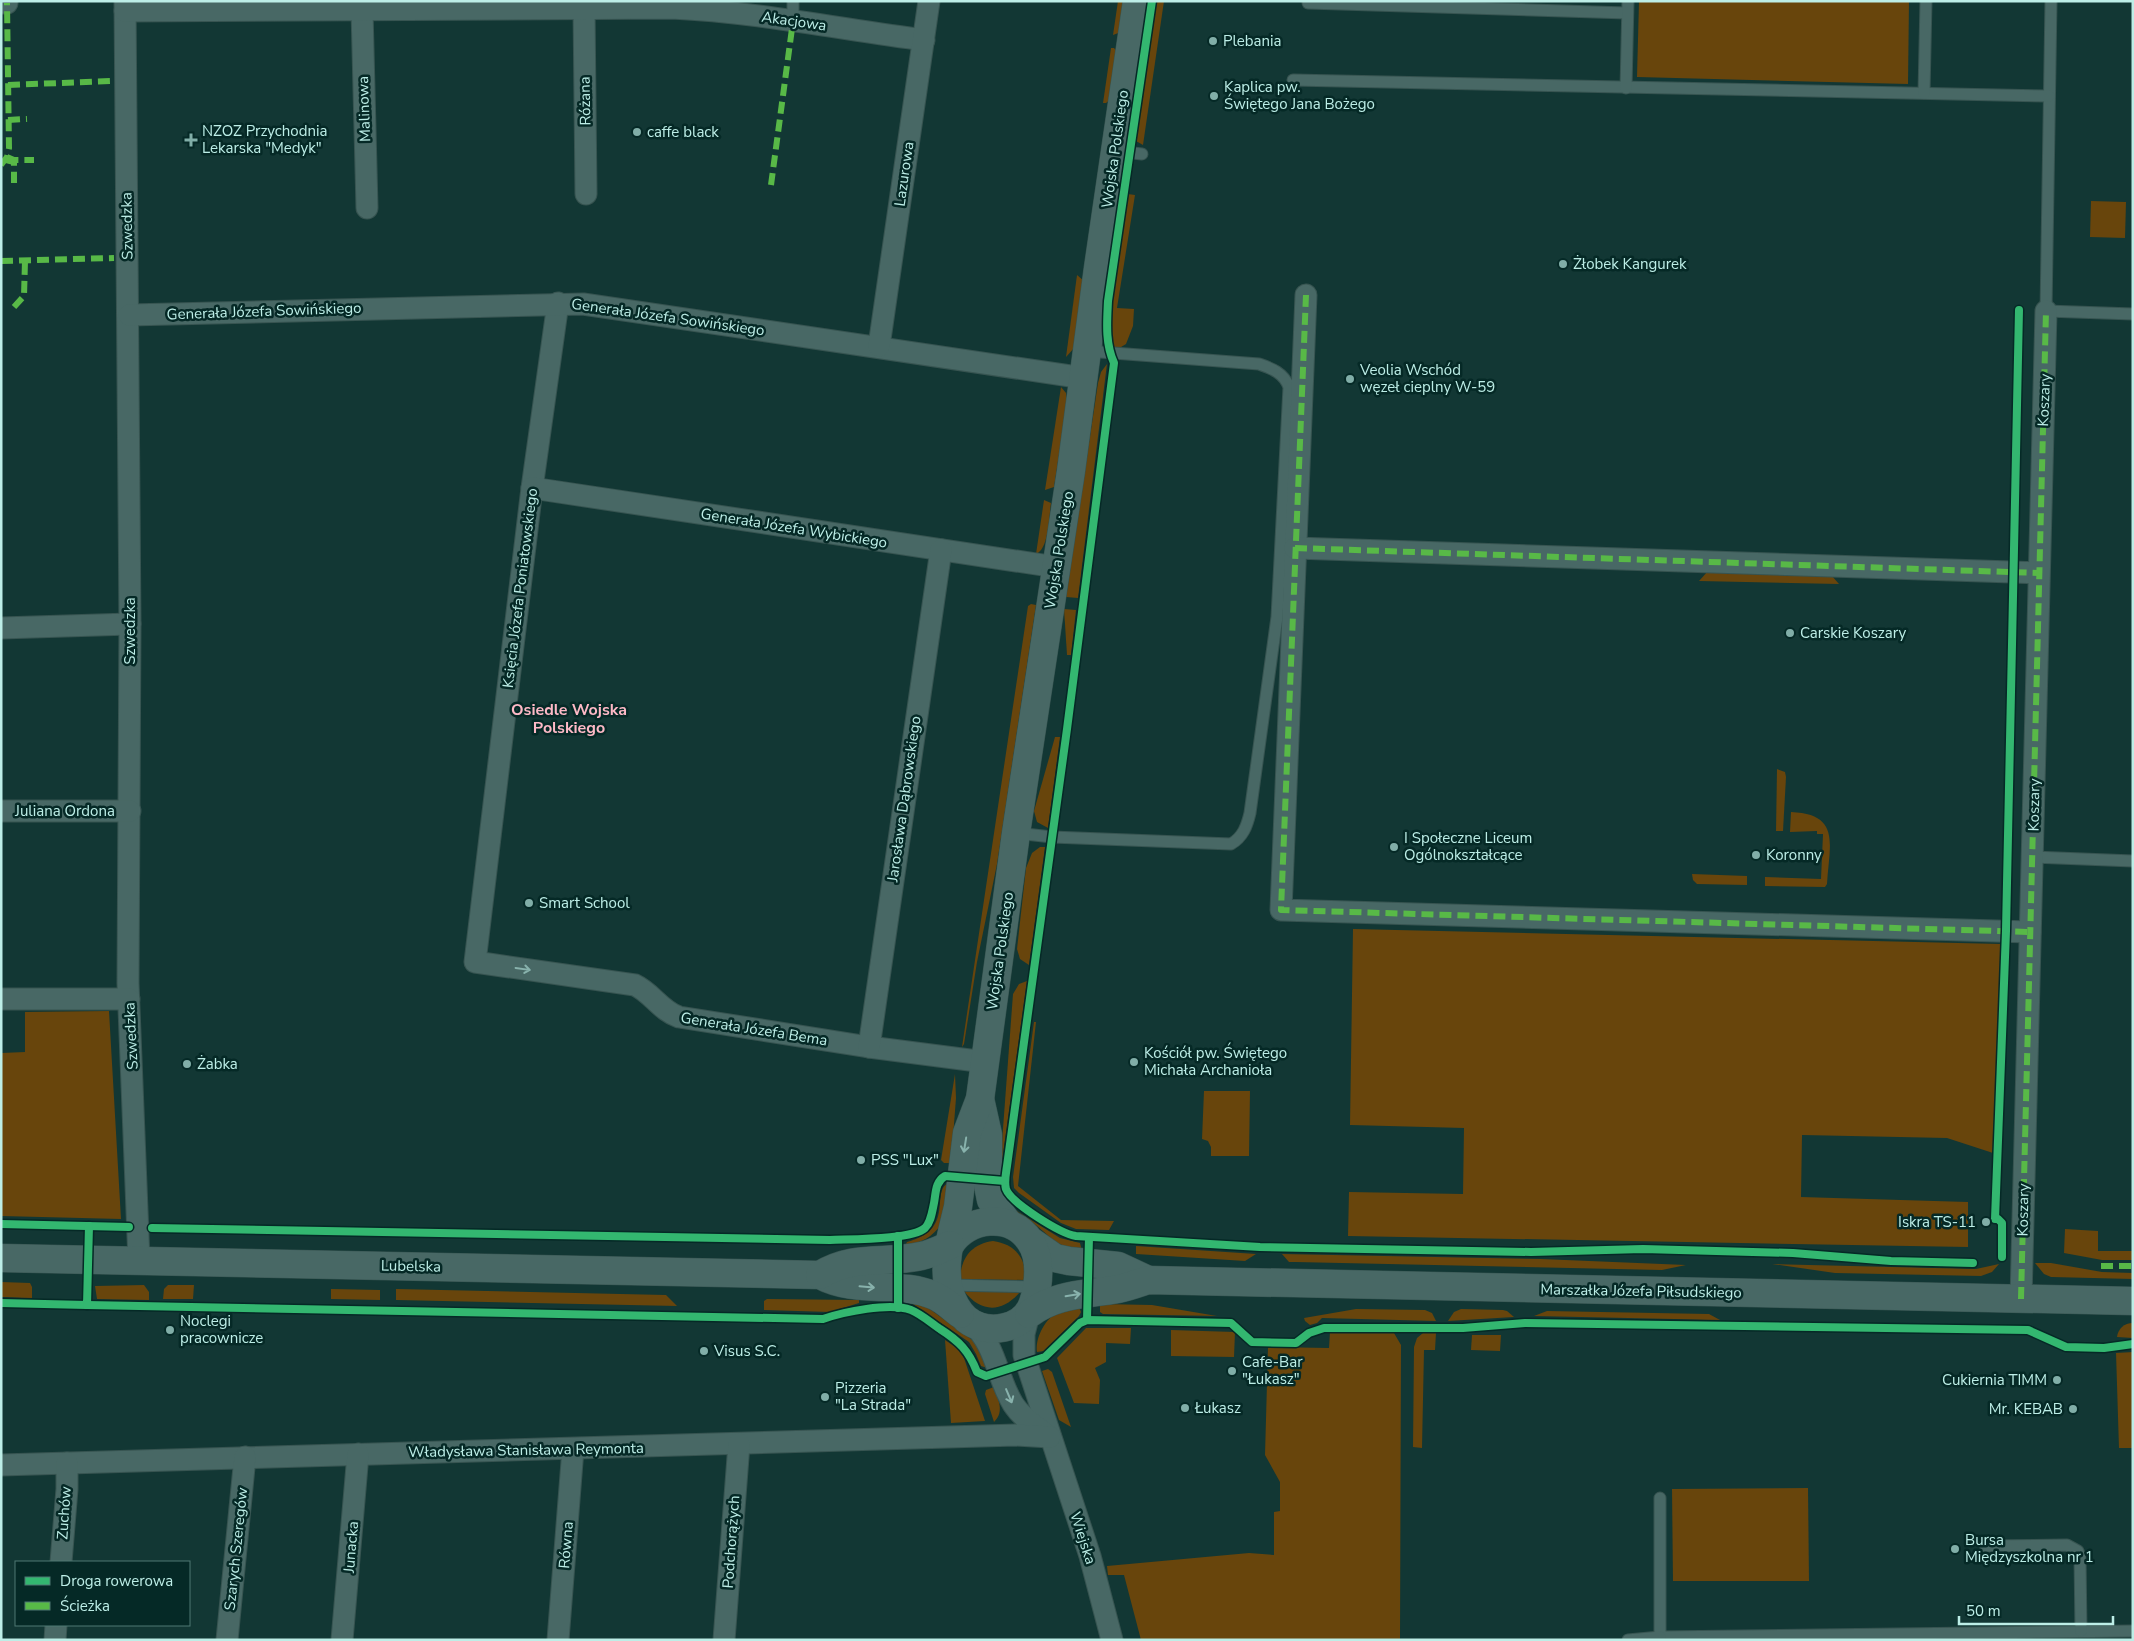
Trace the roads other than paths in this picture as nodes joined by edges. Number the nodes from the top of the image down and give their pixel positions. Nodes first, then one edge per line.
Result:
1 (6, 1) edge
2 (929, 1) edge
3 (1137, 1) edge
4 (1628, 1) edge
5 (1926, 1) edge
6 (2051, 1) edge
7 (1, 3) edge
8 (1308, 4) dead end
9 (125, 6) edge
10 (584, 8) junction
11 (362, 10) junction
12 (793, 11) edge
13 (1628, 13) junction
14 (924, 40) junction
15 (1293, 80) dead end
16 (1626, 88) junction
17 (1924, 93) junction
18 (2049, 96) junction
19 (1115, 151) junction
20 (1142, 154) dead end
21 (586, 194) dead end
22 (368, 208) dead end
23 (1306, 295) dead end
24 (558, 303) junction
25 (2046, 311) junction
26 (2133, 314) edge
27 (129, 315) junction
28 (879, 346) junction
29 (1087, 351) junction
30 (1084, 378) junction
31 (532, 488) junction
32 (1295, 548) junction
33 (941, 550) junction
34 (1056, 567) junction
35 (2038, 573) junction
36 (130, 624) junction
37 (1, 628) edge
38 (1, 811) edge
39 (130, 811) junction
40 (1016, 833) junction
41 (2032, 857) junction
42 (2133, 861) edge
43 (2030, 932) junction
44 (475, 962) joint
45 (129, 999) junction
46 (1, 1000) edge
47 (869, 1047) junction
48 (985, 1062) junction
49 (980, 1099) junction
50 (1008, 1223) junction
51 (1032, 1242) junction
52 (950, 1245) junction
53 (1, 1258) edge
54 (139, 1261) junction
55 (820, 1275) junction
56 (1148, 1280) junction
57 (948, 1285) junction
58 (1037, 1287) junction
59 (2021, 1299) junction
60 (2133, 1301) edge
61 (1029, 1314) junction
62 (968, 1320) junction
63 (1050, 1437) junction
64 (738, 1444) junction
65 (573, 1450) junction
66 (358, 1454) junction
67 (245, 1457) junction
68 (66, 1463) junction
69 (1, 1465) edge
70 (1660, 1498) dead end
71 (1985, 1546) dead end
72 (61, 1561) edge
73 (56, 1626) edge
74 (2081, 1631) junction
75 (2133, 1631) edge
76 (1836, 1637) edge
77 (1660, 1638) junction
78 (55, 1640) edge
79 (227, 1640) edge
80 (342, 1640) edge
81 (558, 1640) edge
82 (724, 1640) edge
83 (1112, 1640) edge
84 (1628, 1640) edge

1 - 7 street
2 - 14 street, Lazurowa
3 - 19 street, Wojska Polskiego
4 - 13 lane
5 - 17 lane
6 - 18 lane
8 - 13 lane
9 - 11 street, Akacjowa
9 - 27 street, Szwedzka
10 - 11 street, Akacjowa
10 - 12 street, Akacjowa
10 - 21 street, Różana
11 - 22 street, Malinowa
12 - 14 street, Akacjowa
13 - 16 lane
14 - 28 street, Lazurowa
15 - 16 lane
16 - 17 lane
17 - 18 lane
18 - 25 lane
19 - 20 lane
19 - 29 street, Wojska Polskiego
23 - 32 street
24 - 27 street, Generała Józefa Sowińskiego
24 - 28 street, Generała Józefa Sowińskiego
24 - 31 street, Księcia Józefa Poniatowskiego
25 - 26 lane
25 - 35 street, Koszary
27 - 36 street, Szwedzka
28 - 30 street, Generała Józefa Sowińskiego
29 - 30 street, Wojska Polskiego
29 - 40 lane
30 - 34 street, Wojska Polskiego
31 - 33 street, Generała Józefa Wybickiego
31 - 44 street, Księcia Józefa Poniatowskiego
32 - 35 street
32 - 43 street
33 - 34 street, Generała Józefa Wybickiego
33 - 47 street, Jarosława Dąbrowskiego
34 - 40 street, Wojska Polskiego
35 - 41 street, Koszary
36 - 37 street
36 - 39 street, Szwedzka
38 - 39 street, Juliana Ordona
39 - 45 street, Szwedzka
40 - 48 street, Wojska Polskiego
41 - 42 lane
41 - 43 street, Koszary
43 - 59 street, Koszary
44 -> 47 street, Generała Józefa Bema
45 - 46 street
45 - 54 street, Szwedzka
47 - 48 street, Generała Józefa Bema
48 - 49 street, Wojska Polskiego
49 - 50 street, Wojska Polskiego
49 -> 52 street, Wojska Polskiego
50 - 51 street, Wojska Polskiego
50 - 52 street, Lubelska
51 - 56 street, Marszałka Józefa Piłsudskiego
51 - 58 street
52 - 55 street, Lubelska
52 - 57 street, Wojska Polskiego
53 - 54 street, Lubelska
54 - 55 street, Lubelska
55 -> 62 street, Lubelska
56 - 59 street, Marszałka Józefa Piłsudskiego
61 -> 56 street, Marszałka Józefa Piłsudskiego
57 - 58 lane
57 - 62 street
58 - 61 street
59 - 60 street, Marszałka Józefa Piłsudskiego
61 - 62 street, Marszałka Józefa Piłsudskiego
61 - 63 street, Wiejska
62 -> 63 street
63 - 64 street, Władysława Stanisława Reymonta
63 - 83 street, Wiejska
64 - 65 street, Władysława Stanisława Reymonta
64 - 82 street, Podchorążych
65 - 66 street, Władysława Stanisława Reymonta
65 - 81 street, Równa
66 - 67 street, Władysława Stanisława Reymonta
66 - 80 street, Junacka
67 - 68 street, Władysława Stanisława Reymonta
67 - 79 street, Szarych Szeregów
68 - 69 street, Władysława Stanisława Reymonta
68 - 72 street, Zuchów
70 - 77 lane
71 - 74 lane
73 - 78 street
74 - 75 lane
74 - 76 lane
76 - 77 lane
77 - 84 lane

